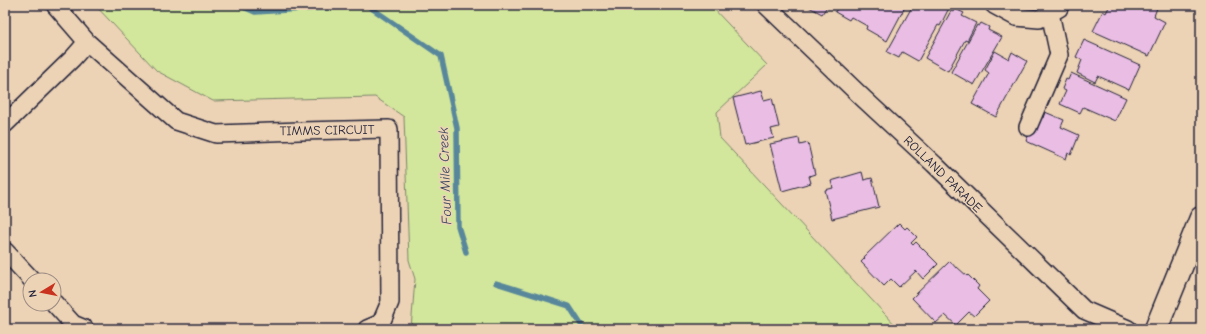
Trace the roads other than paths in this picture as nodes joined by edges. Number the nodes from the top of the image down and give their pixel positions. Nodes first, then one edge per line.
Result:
1 (55, 5) edge
2 (766, 5) edge
3 (994, 5) edge
4 (1055, 9) edge
5 (87, 42) junction
6 (5, 124) edge
7 (1028, 127) dead end
8 (1201, 218) edge
9 (5, 251) edge
10 (25, 272) edge
11 (62, 312) edge
12 (84, 329) edge
13 (367, 329) edge
14 (1128, 329) edge
15 (1156, 329) edge

1 - 5 street, TIMMS CIRCUIT
2 - 14 street, ROLLAND PARADE
3 - 4 street
4 - 7 street
5 - 6 street
5 - 13 street, TIMMS CIRCUIT
8 - 15 street
9 - 10 street
11 - 12 street

